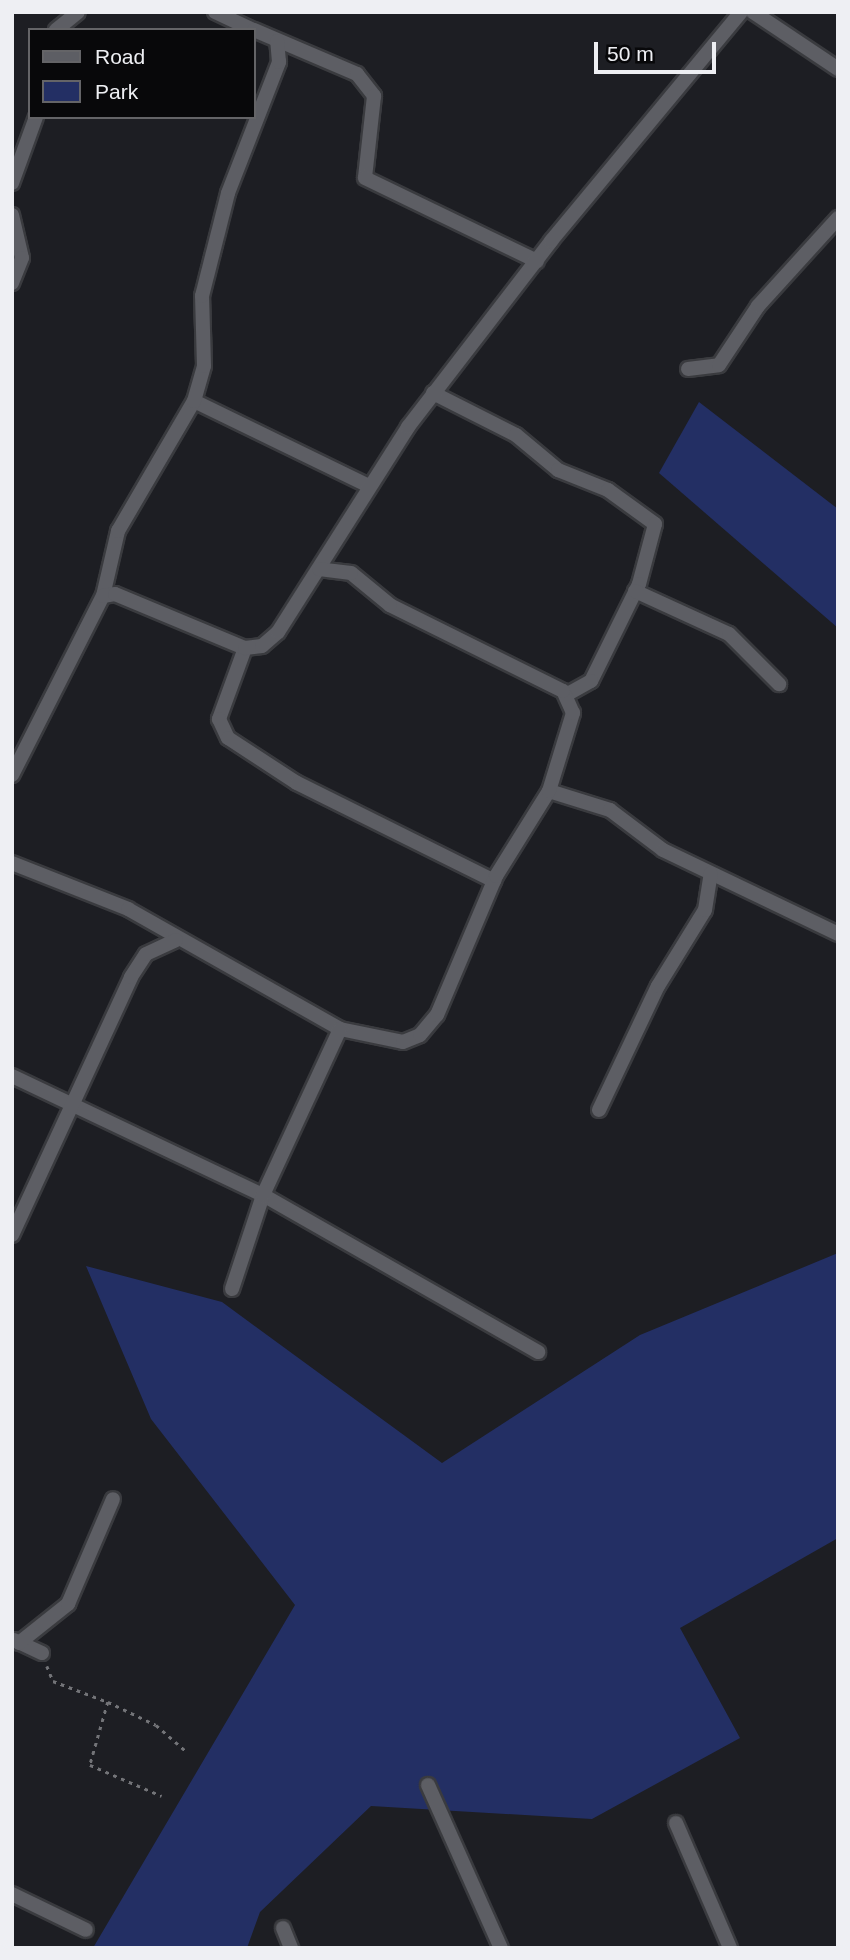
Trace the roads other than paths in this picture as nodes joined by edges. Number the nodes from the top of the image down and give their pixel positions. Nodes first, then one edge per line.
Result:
1 (78, 12) edge
2 (215, 12) edge
3 (741, 12) edge
4 (753, 12) edge
5 (58, 28) edge
6 (250, 28) edge
7 (256, 31) edge
8 (277, 41) junction
9 (838, 69) edge
10 (35, 119) edge
11 (12, 183) edge
12 (12, 215) edge
13 (838, 218) edge
14 (537, 261) junction
15 (12, 283) edge
16 (688, 369) dead end
17 (433, 393) junction
18 (194, 401) junction
19 (369, 486) junction
20 (319, 569) junction
21 (635, 592) junction
22 (103, 596) junction
23 (245, 648) junction
24 (779, 684) dead end
25 (566, 695) junction
26 (12, 775) edge
27 (550, 790) junction
28 (12, 863) edge
29 (711, 873) junction
30 (494, 881) junction
31 (838, 934) edge
32 (176, 940) junction
33 (340, 1029) junction
34 (12, 1076) edge
35 (69, 1108) junction
36 (598, 1110) dead end
37 (263, 1195) junction
38 (12, 1235) edge
39 (232, 1289) dead end
40 (538, 1352) dead end
41 (113, 1499) dead end
42 (16, 1641) edge
43 (42, 1653) road end
44 (428, 1785) dead end
45 (676, 1823) dead end
46 (12, 1894) edge
47 (283, 1928) dead end
48 (86, 1930) dead end
49 (291, 1948) edge
50 (501, 1948) edge
51 (730, 1948) edge

1 - 5 street
2 - 6 street
3 - 14 street
4 - 9 street
7 - 8 street
8 - 14 street
8 - 18 street
10 - 11 street
12 - 15 street
13 - 16 street
14 - 17 street
17 - 19 street
17 - 21 street
18 - 19 street
18 - 22 street
19 - 20 street
20 - 23 street
20 - 25 street
21 - 24 street
21 - 25 street
22 - 23 street
22 - 26 street
23 - 30 street
25 - 27 street
27 - 29 street
27 - 30 street
28 - 32 street
29 - 31 street
29 - 36 street
30 - 33 street
32 - 33 street
32 - 35 street
33 - 37 street
34 - 35 street
35 - 37 street
35 - 38 street
37 - 39 street
37 - 40 street
41 - 42 street
42 - 43 street
44 - 50 street
45 - 51 street
46 - 48 street
47 - 49 street

